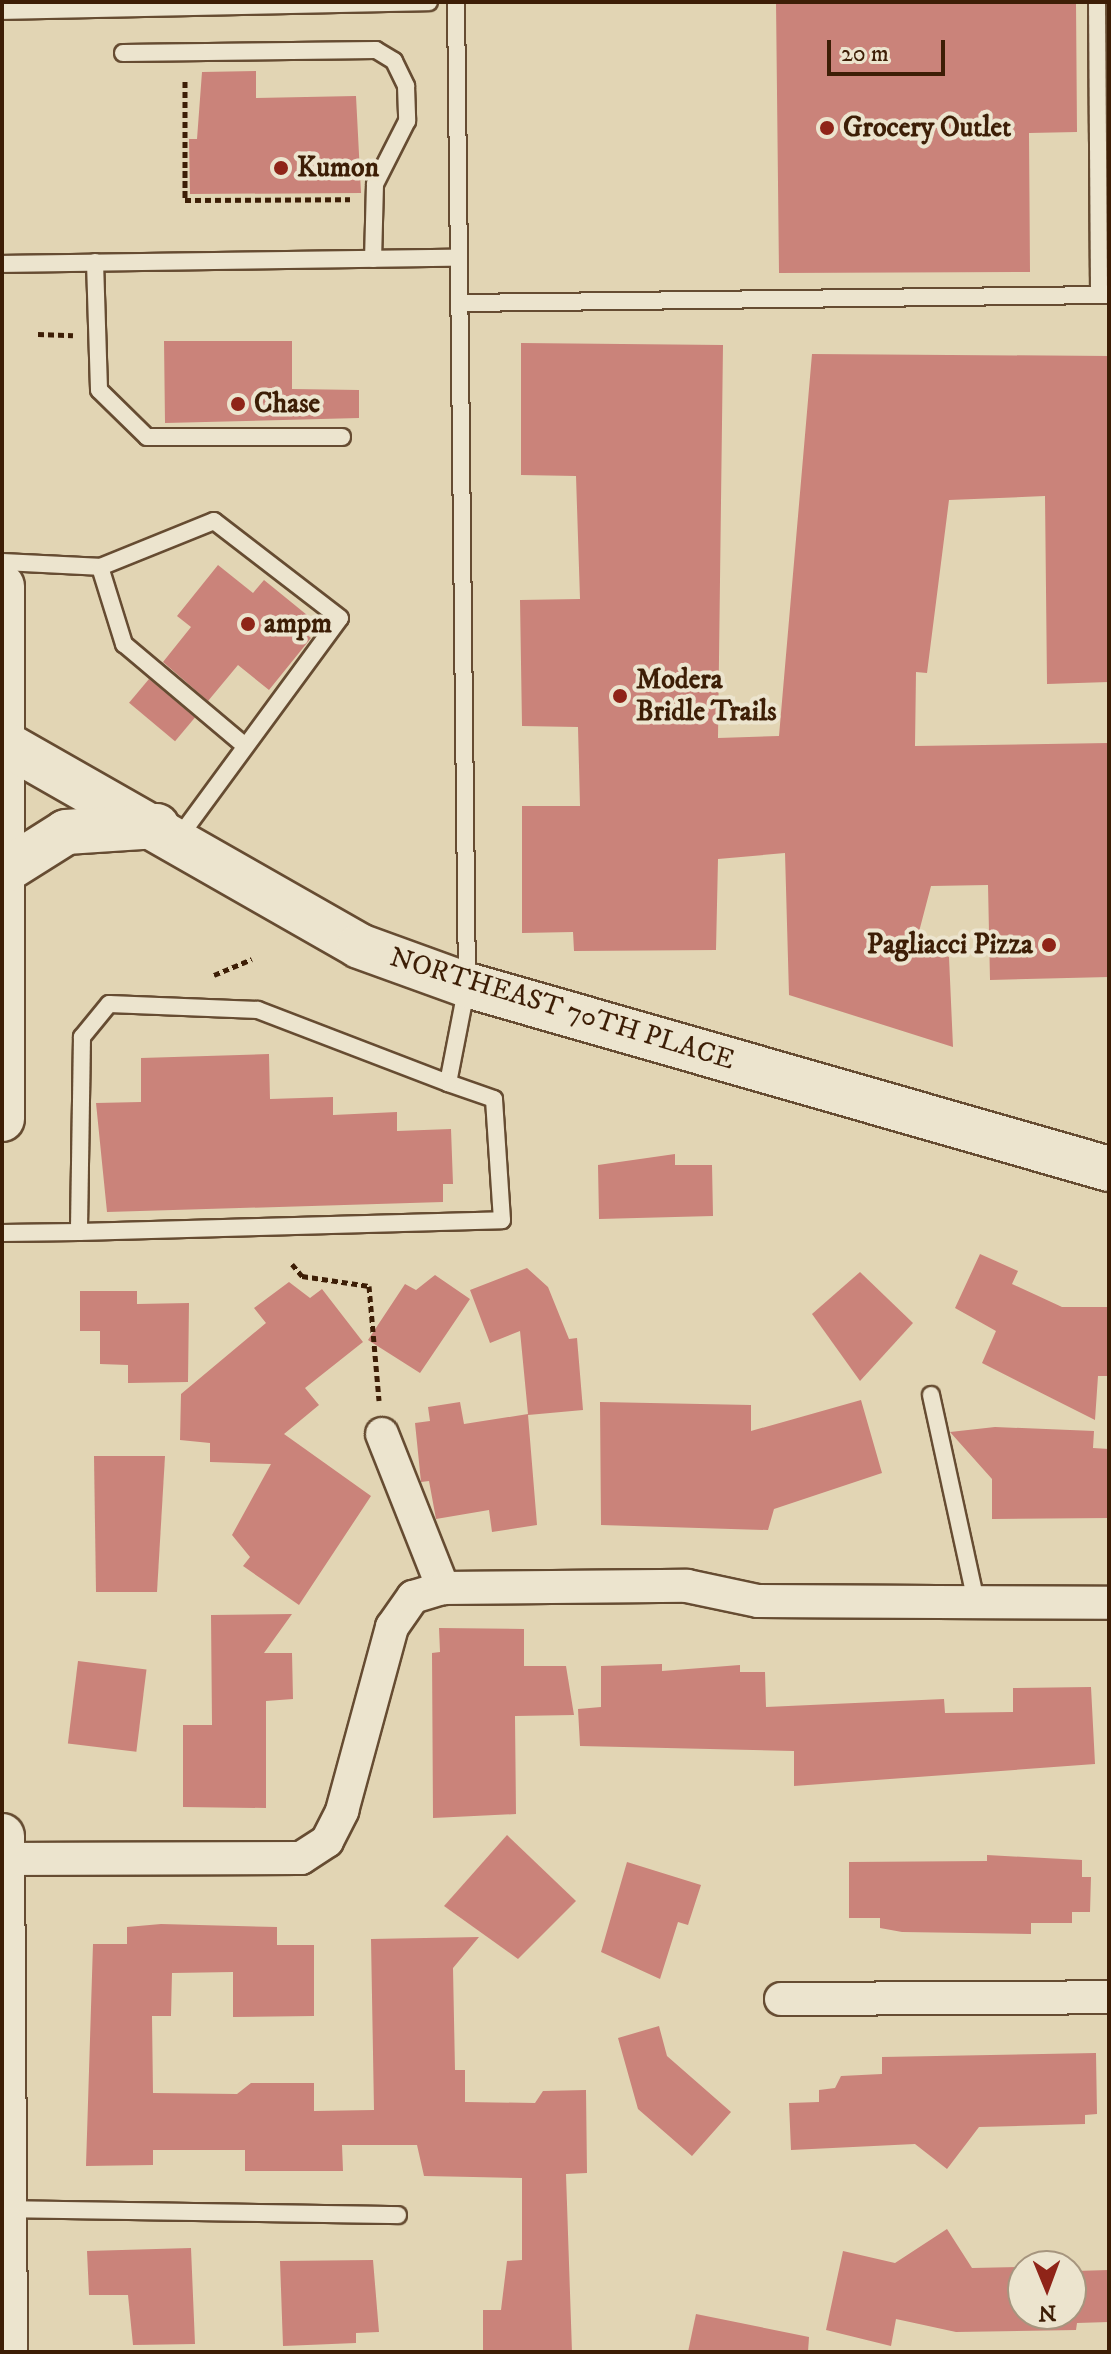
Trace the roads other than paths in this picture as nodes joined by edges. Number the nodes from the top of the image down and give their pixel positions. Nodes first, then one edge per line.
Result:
1 (429, 2) edge
2 (456, 2) edge
3 (1097, 2) edge
4 (2, 11) edge
5 (123, 53) dead end
6 (459, 258) junction
7 (373, 259) junction
8 (95, 262) junction
9 (2, 264) edge
10 (1104, 295) edge
11 (460, 303) junction
12 (342, 437) dead end
13 (2, 562) edge
14 (100, 567) junction
15 (2, 586) edge
16 (5, 742) edge
17 (244, 745) junction
18 (167, 833) junction
19 (6, 870) junction
20 (467, 985) junction
21 (448, 1083) junction
22 (2, 1119) edge
23 (1109, 1169) edge
24 (79, 1232) junction
25 (2, 1233) edge
26 (931, 1395) dead end
27 (382, 1434) road end
28 (443, 1588) junction
29 (976, 1602) junction
30 (1109, 1603) edge
31 (2, 1836) edge
32 (3, 1859) edge
33 (1109, 1997) edge
34 (781, 1999) dead end
35 (5, 2209) junction
36 (398, 2215) dead end
37 (5, 2352) edge

1 - 4 lane
2 - 6 lane
3 - 10 lane
5 - 7 lane
6 - 7 lane
6 - 11 lane
7 - 8 lane
8 - 9 lane
8 - 12 lane
10 - 11 lane
11 - 20 lane
13 - 14 lane
14 - 17 lane
14 - 17 lane
15 - 16 main road
16 - 18 main road, NORTHEAST 70TH PLACE
16 - 19 main road
17 - 18 lane
18 - 19 main road
18 - 20 main road, NORTHEAST 70TH PLACE
19 - 22 main road
20 - 21 lane
20 - 23 main road, NORTHEAST 70TH PLACE
21 - 24 lane
21 - 24 lane
24 - 25 lane
26 - 29 lane
27 - 28 street
28 - 29 street
28 - 32 street
29 - 30 street
31 - 32 main road
32 - 35 main road
33 - 34 street
35 - 36 lane
35 - 37 main road

